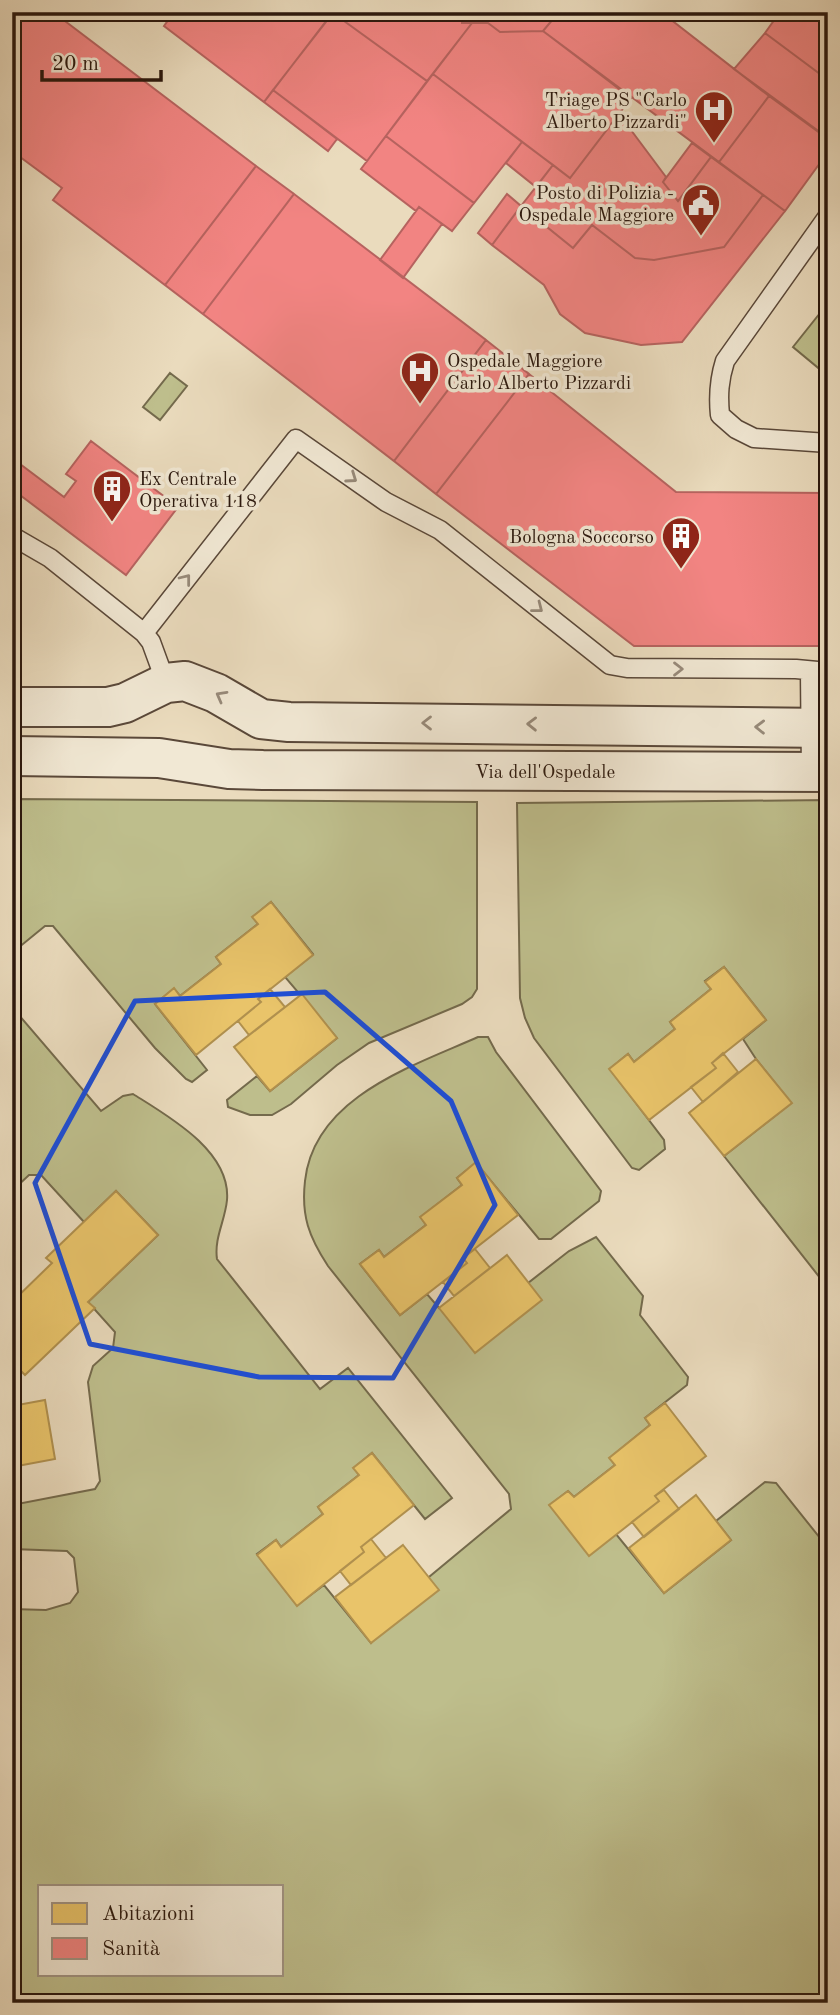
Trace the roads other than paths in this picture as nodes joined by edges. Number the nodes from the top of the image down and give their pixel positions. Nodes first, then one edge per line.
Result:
1 (828, 216) edge
2 (828, 443) edge
3 (12, 536) edge
4 (144, 633) junction
5 (819, 672) edge
6 (166, 683) junction
7 (12, 707) edge
8 (819, 727) edge
9 (12, 756) edge
10 (820, 772) edge

1 - 2 lane
3 - 4 lane
4 -> 5 lane
4 - 6 lane
5 - 8 lane
6 - 7 street
8 -> 6 street
8 - 10 lane
9 - 10 street, Via dell'Ospedale

